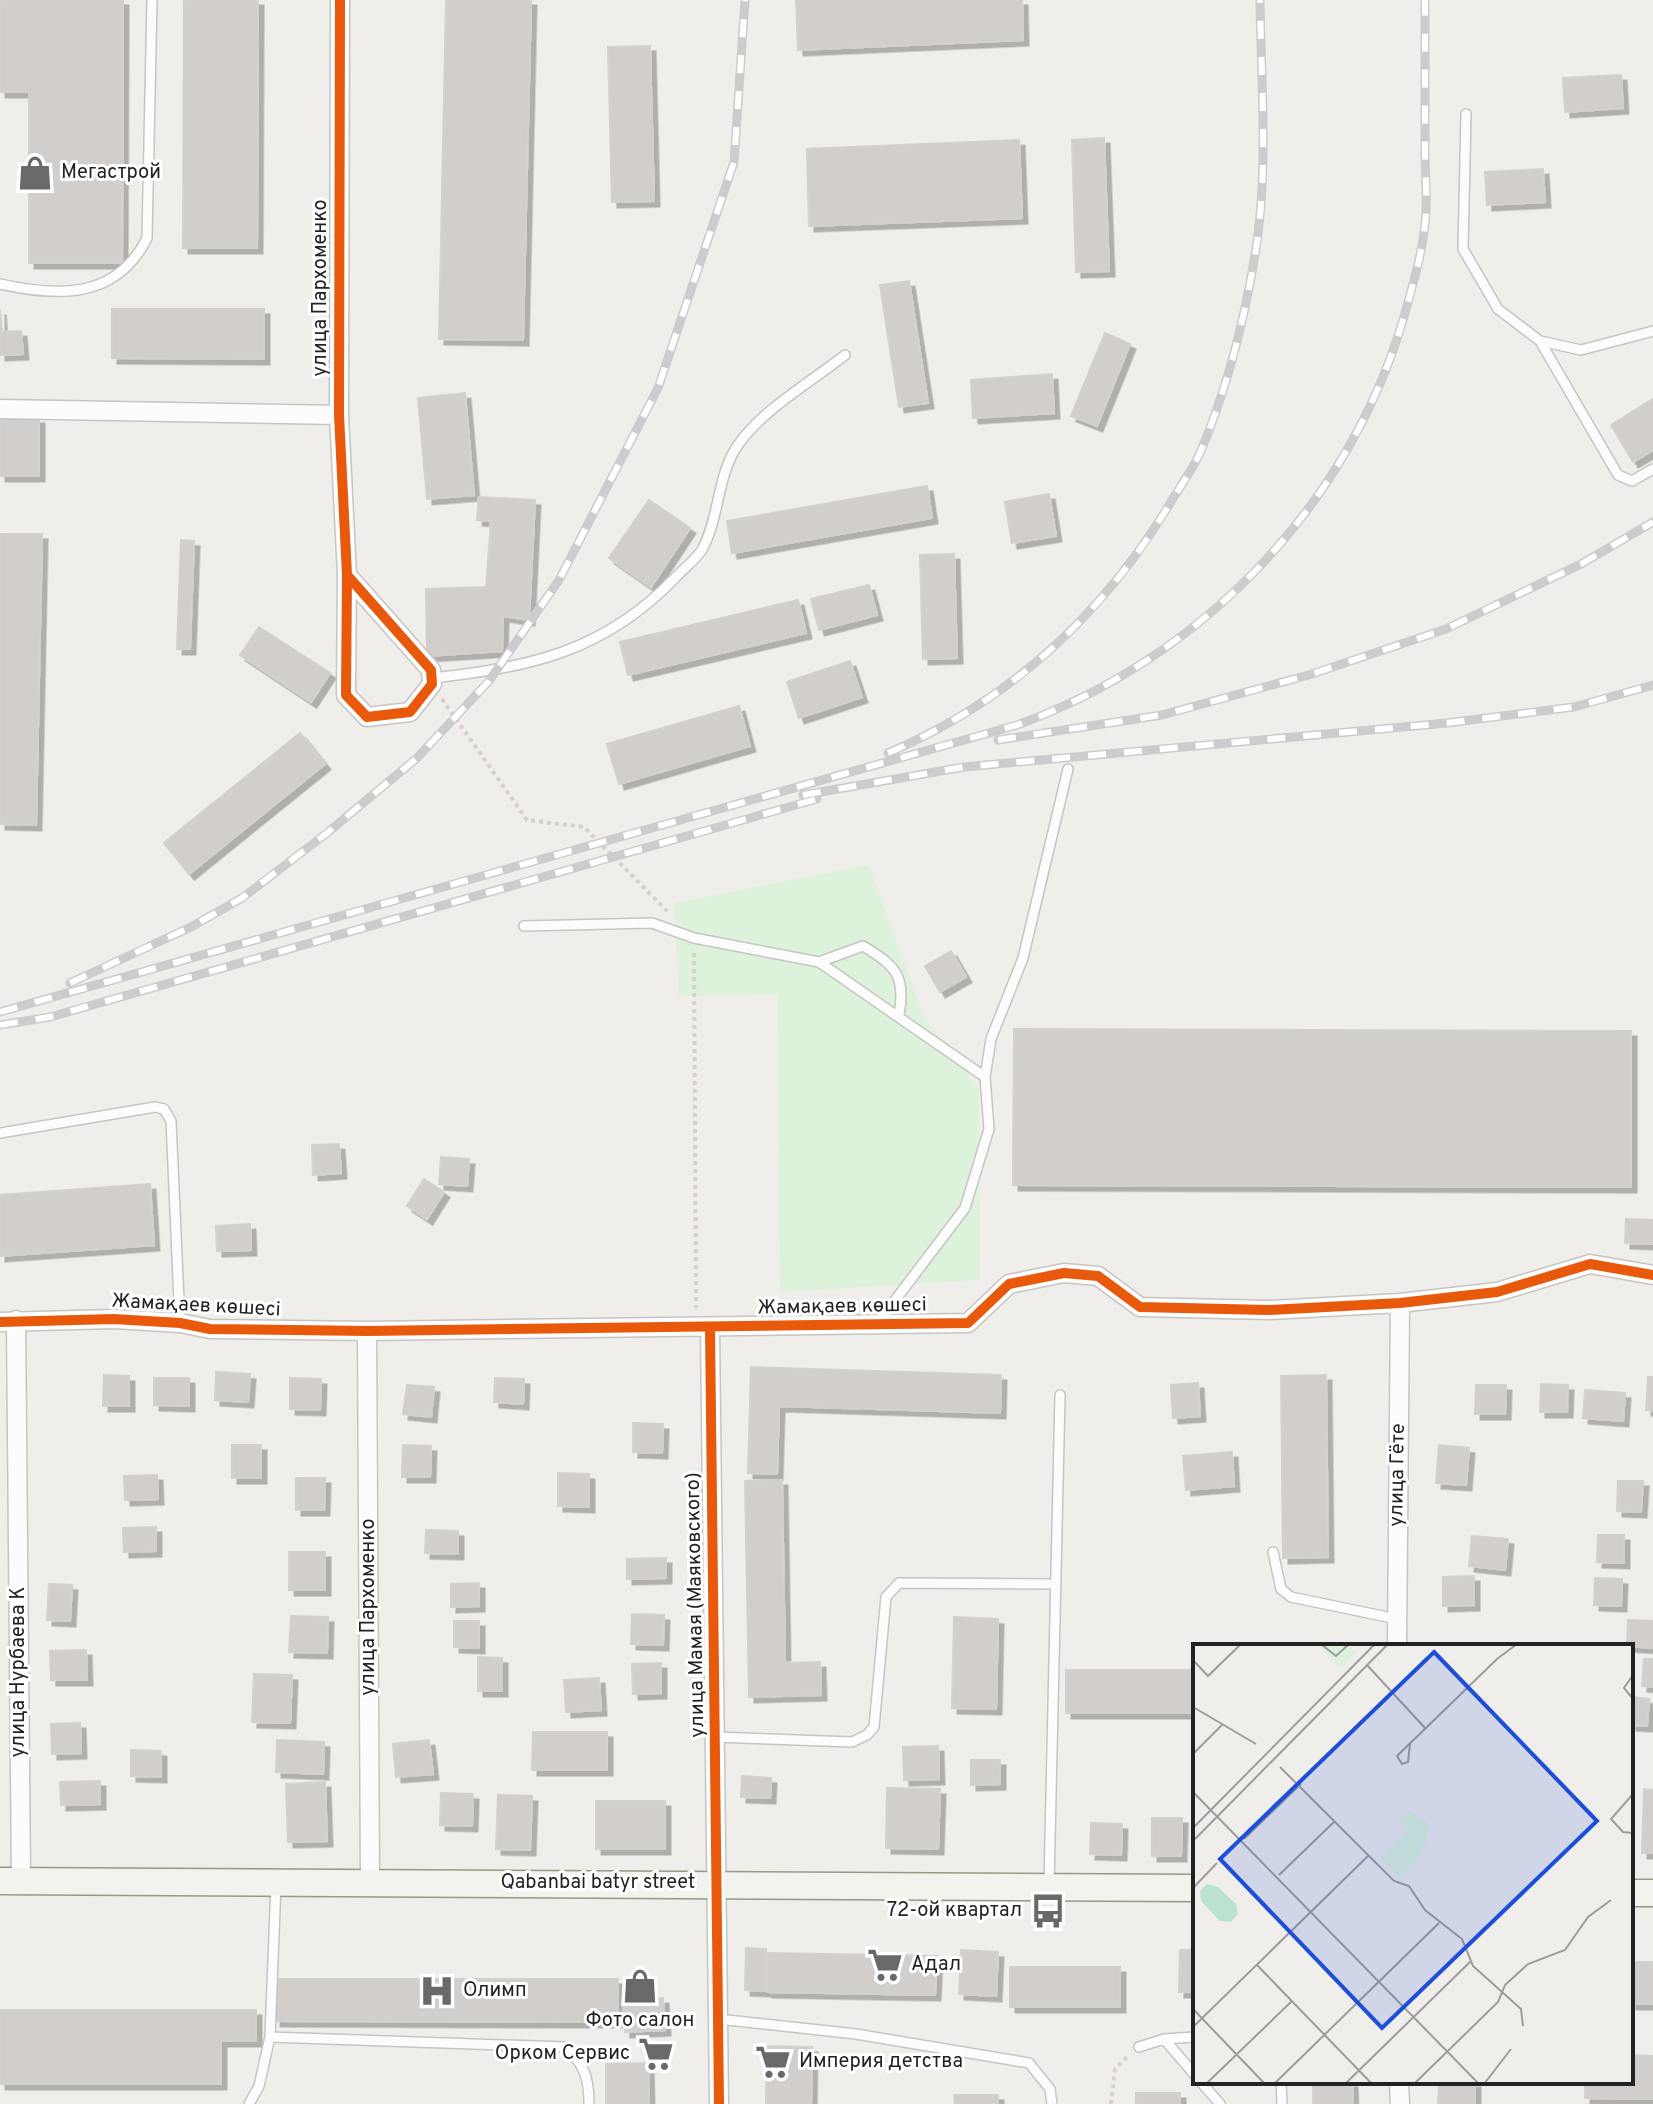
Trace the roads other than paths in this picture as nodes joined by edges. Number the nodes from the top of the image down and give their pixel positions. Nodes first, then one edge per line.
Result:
1 (152, 0) edge
2 (340, 0) edge
3 (1466, 114) dead end
4 (0, 284) edge
5 (1653, 331) edge
6 (1540, 341) junction
7 (845, 355) dead end
8 (0, 409) edge
9 (339, 415) junction
10 (1653, 469) edge
11 (347, 575) junction
12 (432, 681) junction
13 (1068, 769) dead end
14 (524, 926) dead end
15 (819, 962) junction
16 (899, 1015) junction
17 (985, 1077) junction
18 (0, 1133) edge
19 (1653, 1275) edge
20 (1400, 1303) junction
21 (8, 1321) edge
22 (180, 1323) junction
23 (877, 1325) junction
24 (703, 1327) junction
25 (367, 1331) junction
26 (1060, 1395) dead end
27 (1273, 1552) dead end
28 (1055, 1584) junction
29 (1397, 1619) junction
30 (1397, 1644) edge
31 (715, 1737) junction
32 (10, 1880) edge
33 (276, 1882) junction
34 (370, 1883) junction
35 (717, 1883) junction
36 (1049, 1887) junction
37 (1193, 1888) edge
38 (718, 2019) junction
39 (270, 2037) junction
40 (1193, 2037) edge
41 (1164, 2039) junction
42 (1139, 2047) road end
43 (1193, 2073) edge
44 (1203, 2084) edge
45 (1281, 2084) edge
46 (1399, 2084) edge
47 (249, 2104) edge
48 (589, 2104) edge
49 (719, 2104) edge
50 (1052, 2104) edge
51 (1220, 2104) edge
52 (1282, 2104) edge
53 (1400, 2104) edge

1 - 4 lane
2 - 9 street, улица Пархоменко
3 - 6 lane
5 - 6 lane
6 - 10 lane
7 - 12 lane
8 - 9 street
9 - 11 street, улица Пархоменко
11 - 12 street
11 - 12 street, улица Пархоменко
13 - 17 lane
14 - 15 lane
15 - 16 lane
15 - 16 lane
16 - 17 lane
17 - 23 lane
18 - 22 lane
19 - 20 street, Жамақаев көшесі
20 - 23 street, Жамақаев көшесі
20 - 29 street, улица Гёте
21 - 22 street, Жамақаев көшесі
21 - 32 street, улица Нурбаева К
22 - 25 street, Жамақаев көшесі
23 - 24 street, Жамақаев көшесі
24 - 25 street, Жамақаев көшесі
24 - 31 street, улица Мамая (Маяковского)
25 - 34 street, улица Пархоменко
26 - 28 lane
27 - 29 lane
28 - 31 lane
28 - 36 lane
29 - 30 street, улица Гёте
31 - 35 street, улица Мамая (Маяковского)
32 - 33 main road, Qabanbai batyr street
33 - 34 main road, Qabanbai batyr street
33 - 39 lane
34 - 35 main road, Qabanbai batyr street
35 - 36 main road, Qabanbai batyr street
35 - 38 street, улица Мамая (Маяковского)
36 - 37 main road, Qabanbai batyr street
38 - 49 street, улица Мамая (Маяковского)
38 - 50 lane
39 - 47 lane
39 - 48 lane
40 - 41 lane
41 - 42 lane
41 - 43 lane
44 - 51 lane
45 - 52 lane
46 - 53 street

